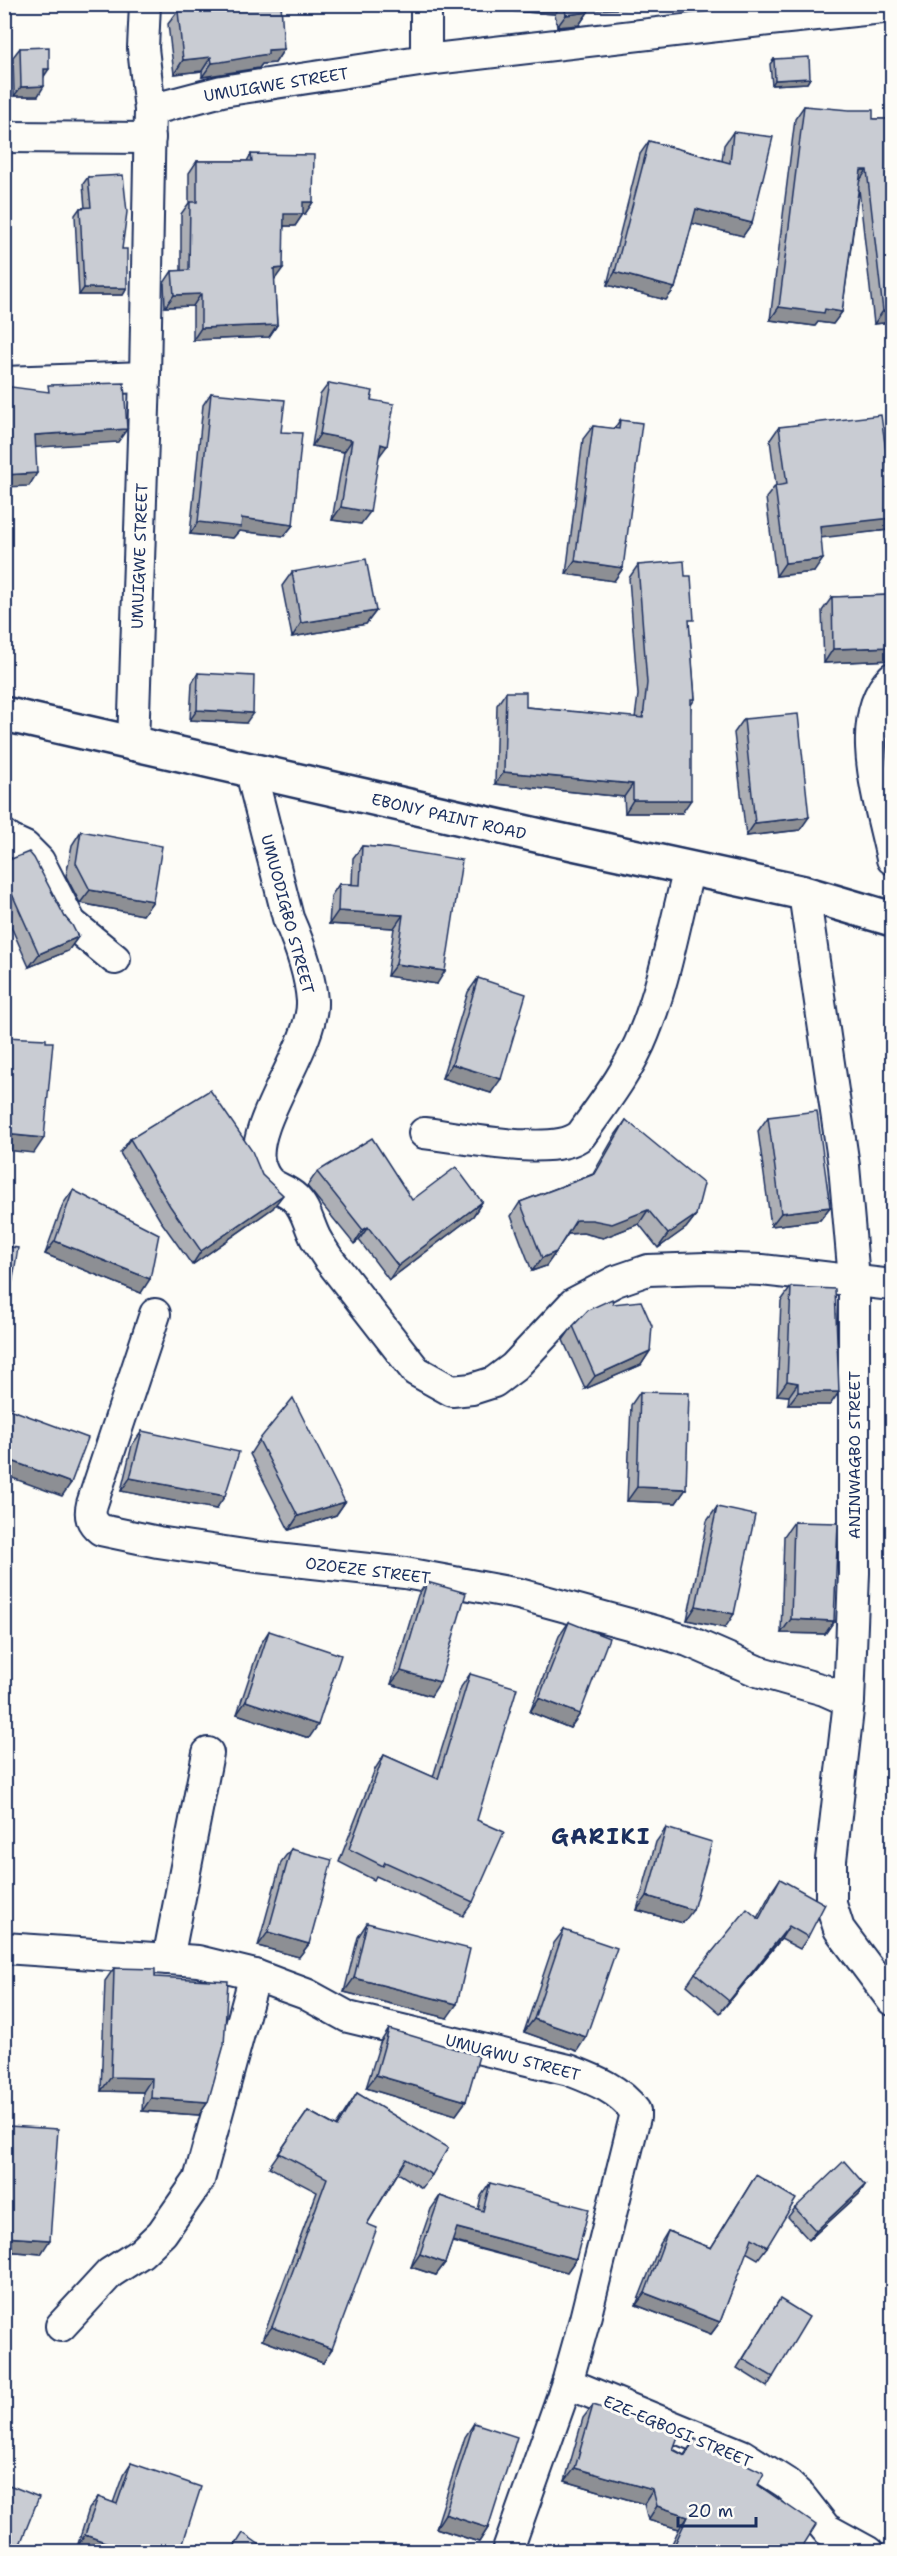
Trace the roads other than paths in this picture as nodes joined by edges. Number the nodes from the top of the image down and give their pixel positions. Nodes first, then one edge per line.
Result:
1 (145, 4) edge
2 (426, 4) edge
3 (892, 8) edge
4 (426, 60) junction
5 (150, 124) junction
6 (4, 137) edge
7 (145, 377) junction
8 (4, 382) edge
9 (892, 678) edge
10 (4, 714) edge
11 (133, 745) junction
12 (251, 772) junction
13 (4, 835) edge
14 (892, 859) edge
15 (689, 869) junction
16 (804, 893) junction
17 (892, 919) edge
18 (115, 959) dead end
19 (424, 1133) dead end
20 (854, 1279) junction
21 (892, 1285) edge
22 (155, 1314) dead end
23 (849, 1701) junction
24 (207, 1753) dead end
25 (4, 1948) edge
26 (168, 1959) junction
27 (255, 1975) junction
28 (892, 2000) edge
29 (61, 2326) dead end
30 (567, 2384) junction
31 (507, 2552) edge
32 (868, 2552) edge

1 - 5 street
2 - 4 street
3 - 4 street, UMUIGWE STREET
4 - 5 street, UMUIGWE STREET
5 - 6 street
5 - 7 street, UMUIGWE STREET
7 - 8 street
7 - 11 street, UMUIGWE STREET
9 - 14 street
10 - 11 street, EBONY PAINT ROAD
11 - 12 street, EBONY PAINT ROAD
12 - 15 street, EBONY PAINT ROAD
12 - 20 street, UMUODIGBO STREET
13 - 18 street
15 - 16 street, EBONY PAINT ROAD
15 - 19 street
16 - 17 street, EBONY PAINT ROAD
16 - 20 street, ANINWAGBO STREET
20 - 21 street, UMUODIGBO STREET
20 - 23 street, ANINWAGBO STREET
22 - 23 street, OZOEZE STREET
23 - 28 street, ANINWAGBO STREET
24 - 26 street
25 - 26 street, UMUGWU STREET
26 - 27 street, UMUGWU STREET
27 - 29 street
27 - 30 street, UMUGWU STREET
30 - 31 street, UMUGWU STREET
30 - 32 street, EZE-EGBOSI STREET

